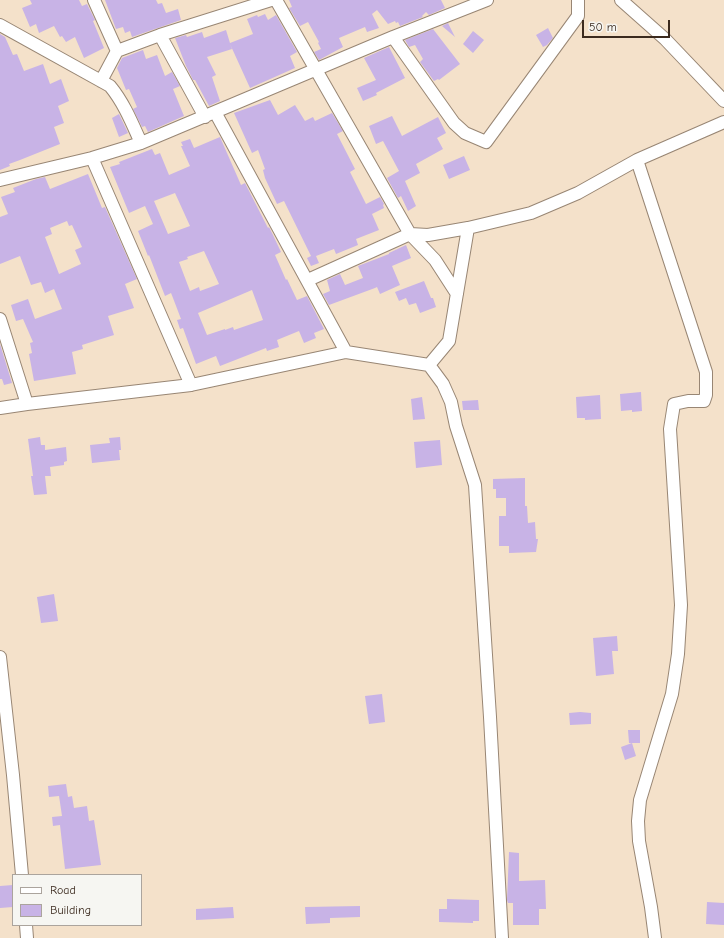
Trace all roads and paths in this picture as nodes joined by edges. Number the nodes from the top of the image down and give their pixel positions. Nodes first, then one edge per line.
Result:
1 (94, 0) edge
2 (271, 0) edge
3 (276, 0) edge
4 (487, 0) edge
5 (578, 0) edge
6 (621, 0) edge
7 (0, 25) edge
8 (160, 35) junction
9 (393, 37) junction
10 (117, 51) junction
11 (316, 69) junction
12 (101, 81) junction
13 (724, 101) edge
14 (210, 114) junction
15 (724, 122) edge
16 (140, 143) junction
17 (92, 158) junction
18 (637, 160) junction
19 (0, 180) edge
20 (468, 228) junction
21 (410, 234) junction
22 (308, 280) junction
23 (457, 294) junction
24 (0, 319) edge
25 (346, 352) junction
26 (429, 365) junction
27 (192, 385) junction
28 (27, 404) junction
29 (0, 408) edge
30 (0, 657) edge
31 (22, 874) edge
32 (26, 926) edge
33 (27, 938) edge
34 (502, 938) edge
35 (655, 938) edge

1 - 10 street
2 - 8 street
3 - 11 street
4 - 9 street
5 - 9 street
6 - 13 street
7 - 12 street
8 - 10 street
8 - 14 street
9 - 11 street
10 - 12 street
11 - 14 street
11 - 21 street
12 - 16 street
14 - 16 street
14 - 22 street
15 - 18 street
16 - 17 street
17 - 19 street
17 - 27 street
18 - 20 street
18 - 35 street
20 - 21 street
20 - 23 street
21 - 22 street
21 - 23 street
22 - 25 street
23 - 26 street
24 - 28 street
25 - 26 street
25 - 27 street
26 - 34 street
27 - 28 street
28 - 29 street
30 - 31 street
32 - 33 street

